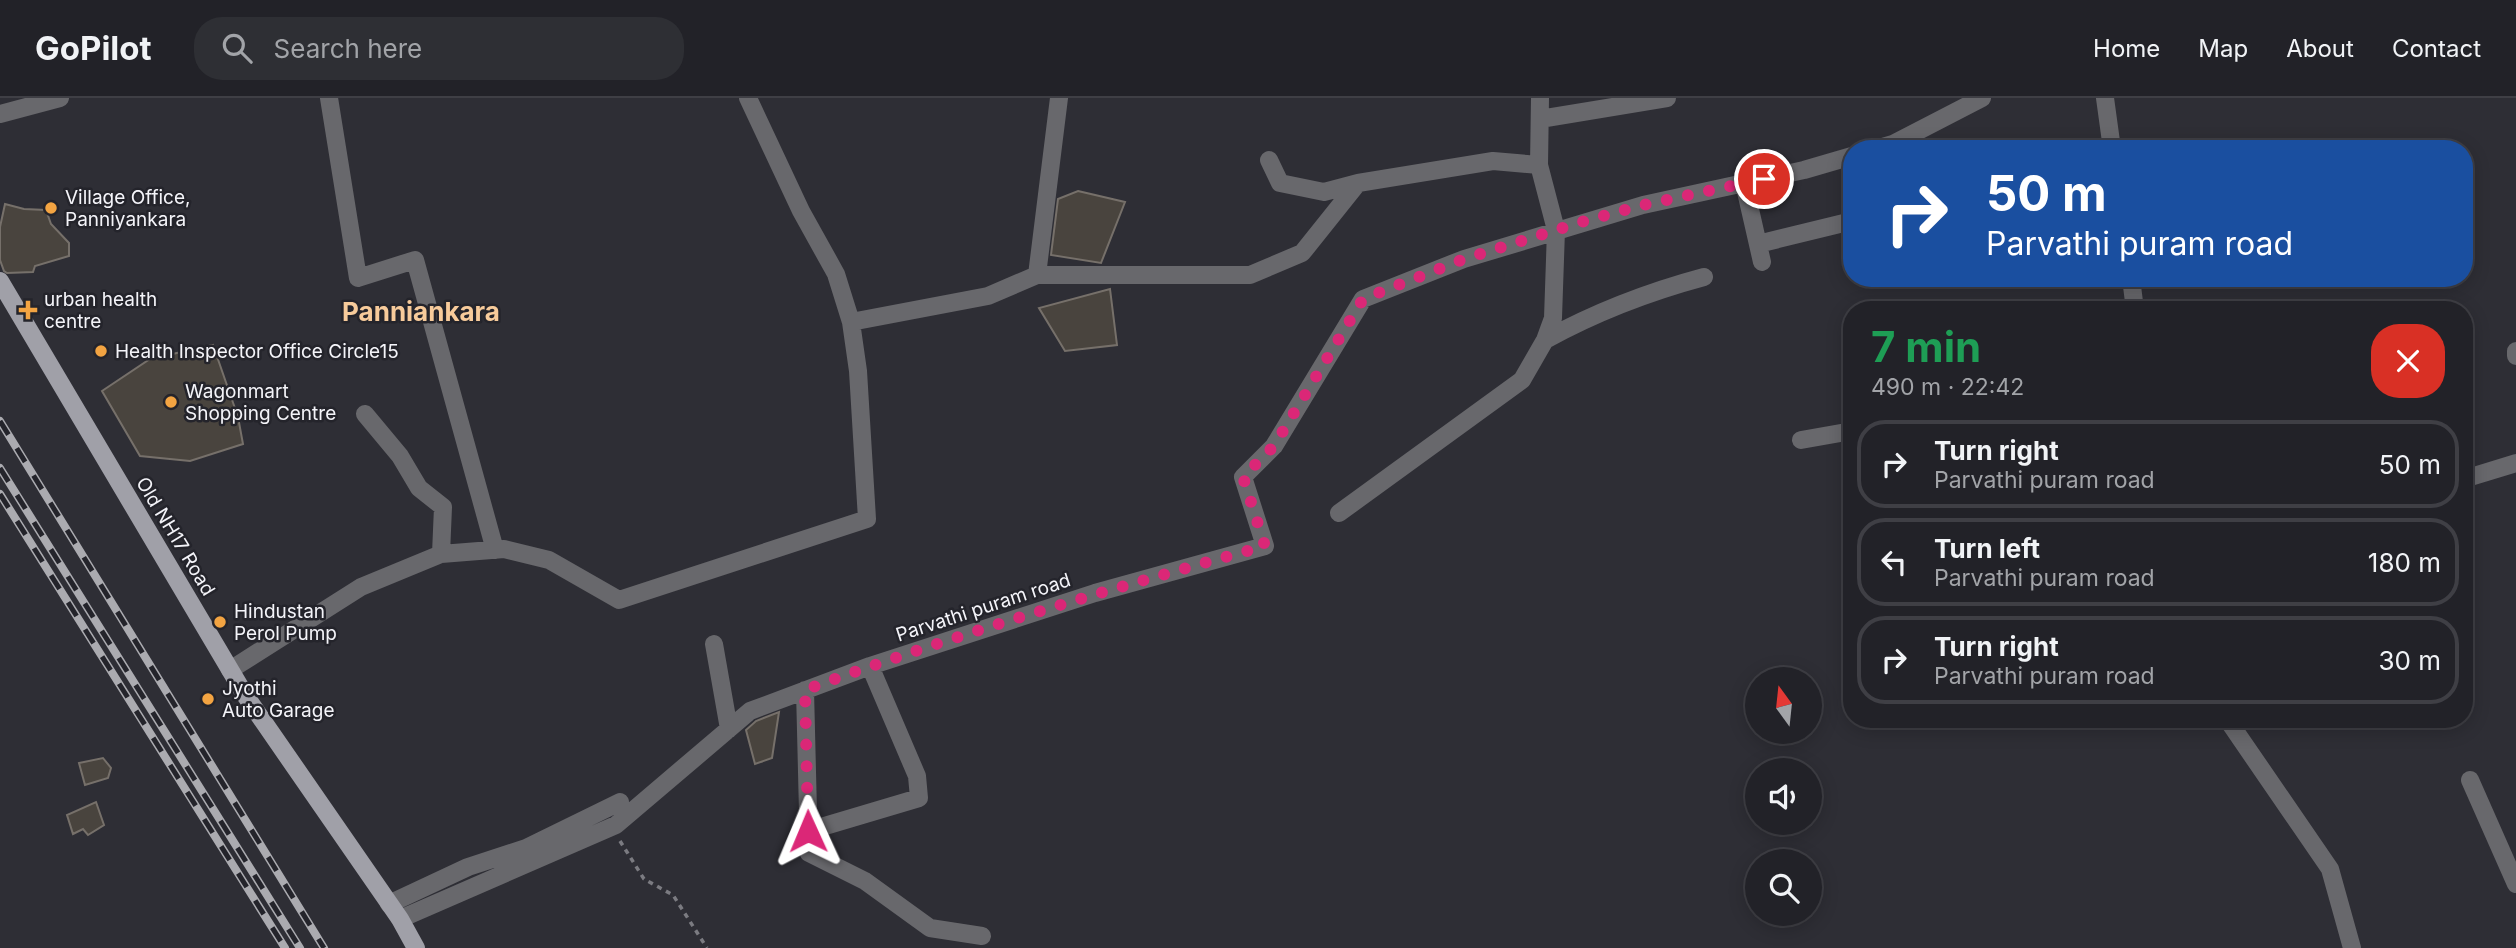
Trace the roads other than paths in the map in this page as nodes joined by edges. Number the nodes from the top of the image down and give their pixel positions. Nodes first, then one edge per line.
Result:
1 (60, 98) edge
2 (329, 98) edge
3 (748, 98) edge
4 (1059, 98) edge
5 (1540, 98) edge
6 (1667, 98) edge
7 (1982, 98) edge
8 (2105, 98) edge
9 (0, 114) edge
10 (1540, 119) junction
11 (1901, 140) edge
12 (2111, 140) edge
13 (1843, 159) edge
14 (1269, 160) dead end
15 (1539, 165) junction
16 (1358, 183) junction
17 (1744, 183) junction
18 (1843, 224) edge
19 (1556, 230) junction
20 (1037, 275) junction
21 (1704, 278) dead end
22 (0, 281) edge
23 (851, 322) junction
24 (1545, 340) junction
25 (365, 414) dead end
26 (1843, 433) edge
27 (1801, 440) dead end
28 (2516, 463) edge
29 (2473, 476) edge
30 (1339, 513) dead end
31 (495, 550) junction
32 (441, 554) junction
33 (714, 644) dead end
34 (870, 666) junction
35 (230, 670) junction
36 (805, 690) junction
37 (2233, 728) edge
38 (729, 729) junction
39 (2470, 780) dead end
40 (620, 802) dead end
41 (808, 831) junction
42 (2516, 884) edge
43 (389, 904) junction
44 (400, 919) junction
45 (982, 936) dead end
46 (416, 948) edge
47 (2352, 948) edge

1 - 9 street
2 - 31 street
3 - 23 street
4 - 20 street
5 - 10 street
6 - 10 street
7 - 11 street
8 - 12 street
10 - 15 street
13 - 17 street, Parvathi puram road
14 - 16 street
15 - 16 street
15 - 19 street
16 - 20 street
17 - 18 street
17 - 19 street, Parvathi puram road
19 - 24 street
19 - 34 street, Parvathi puram road
20 - 23 street
21 - 24 street
22 - 35 main road, Old NH17 Road
23 - 31 street
24 - 30 street
25 - 32 street
26 - 27 street
28 - 29 street
31 - 32 street
32 - 35 street
33 - 38 street
34 - 36 street, Parvathi puram road
34 - 41 street
35 - 43 main road, Old NH17 Road
36 - 38 street, Parvathi puram road
36 - 41 street
37 - 47 street
38 - 44 street, Parvathi puram road
39 - 42 street
40 - 43 street
41 - 45 street
43 - 44 main road, Old NH17 Road
44 - 46 main road, Old NH17 Road

